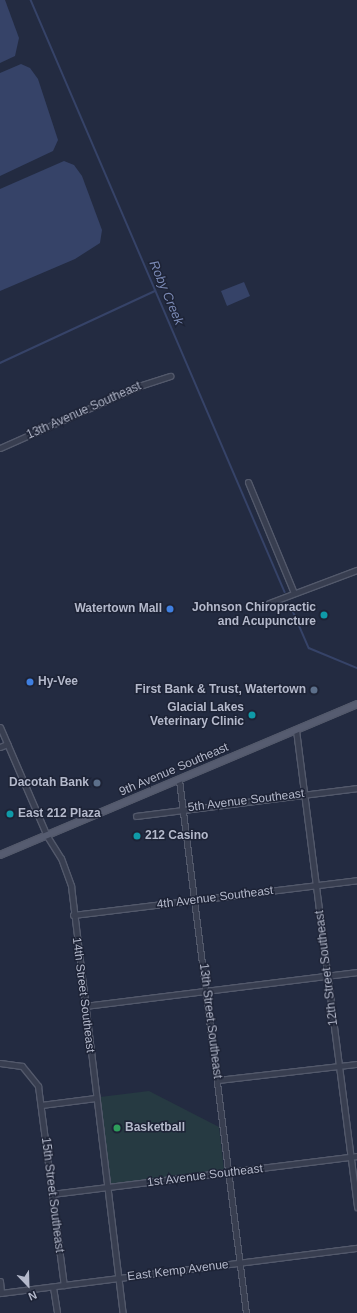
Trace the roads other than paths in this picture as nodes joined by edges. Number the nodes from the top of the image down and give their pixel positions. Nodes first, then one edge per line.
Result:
1 (170, 376) dead end
2 (0, 448) edge
3 (248, 482) dead end
4 (357, 570) edge
5 (294, 593) junction
6 (269, 603) dead end
7 (357, 704) edge
8 (0, 727) edge
9 (296, 730) junction
10 (8, 744) junction
11 (0, 747) edge
12 (179, 780) junction
13 (357, 788) edge
14 (304, 795) junction
15 (184, 808) junction
16 (136, 816) dead end
17 (47, 836) junction
18 (0, 855) edge
19 (357, 880) edge
20 (316, 885) junction
21 (195, 900) junction
22 (73, 915) junction
23 (357, 972) edge
24 (328, 976) junction
25 (206, 991) junction
26 (85, 1006) junction
27 (0, 1063) edge
28 (357, 1064) edge
29 (339, 1066) junction
30 (218, 1080) junction
31 (96, 1098) junction
32 (41, 1104) junction
33 (357, 1156) edge
34 (351, 1157) junction
35 (229, 1173) junction
36 (108, 1188) junction
37 (52, 1194) junction
38 (357, 1207) edge
39 (357, 1248) edge
40 (240, 1263) junction
41 (119, 1278) junction
42 (0, 1281) edge
43 (64, 1285) junction
44 (53, 1287) junction
45 (1, 1293) edge
46 (57, 1313) edge
47 (123, 1313) edge
48 (246, 1313) edge

1 - 2 street, 13th Avenue Southeast
3 - 5 street
4 - 5 street
5 - 6 street
7 - 9 main road, 9th Avenue Southeast
8 - 10 street, 14th Street Southeast
9 - 12 main road, 9th Avenue Southeast
9 - 14 street, 12th Street Southeast
10 - 11 street
10 - 17 street, 14th Street Southeast
12 - 15 street, 13th Street Southeast
12 - 17 main road, 9th Avenue Southeast
13 - 14 street, 5th Avenue Southeast
14 - 15 street, 5th Avenue Southeast
14 - 20 street, 12th Street Southeast
15 - 16 street, 5th Avenue Southeast
15 - 21 street, 13th Street Southeast
17 - 18 main road, 9th Avenue Southeast
17 - 22 street, 14th Street Southeast
19 - 20 street, 4th Avenue Southeast
20 - 21 street, 4th Avenue Southeast
20 - 24 street, 12th Street Southeast
21 - 22 street, 4th Avenue Southeast
21 - 25 street, 13th Street Southeast
22 - 26 street, 14th Street Southeast
23 - 24 street
24 - 25 street
24 - 29 street, 12th Street Southeast
25 - 26 street
25 - 30 street, 13th Street Southeast
26 - 31 street, 14th Street Southeast
27 - 32 street, 15th Street Southeast
28 - 29 street
29 - 30 street
29 - 34 street, 12th Street Southeast
30 - 35 street, 13th Street Southeast
31 - 32 street
31 - 36 street, 14th Street Southeast
32 - 37 street, 15th Street Southeast
33 - 34 street, 1st Avenue Southeast
34 - 35 street, 1st Avenue Southeast
34 - 38 street, 12th Street Southeast
35 - 36 street, 1st Avenue Southeast
35 - 40 street, 13th Street Southeast
36 - 37 street, 1st Avenue Southeast
36 - 41 street, 14th Street Southeast
37 - 43 street, 15th Street Southeast
39 - 40 street, East Kemp Avenue
40 - 41 street, East Kemp Avenue
40 - 48 street, 13th Street Southeast
41 - 43 street, East Kemp Avenue
41 - 47 street, 14th Street Southeast
42 - 45 street
43 - 44 street, East Kemp Avenue
44 - 45 street, East Kemp Avenue
44 - 46 street

